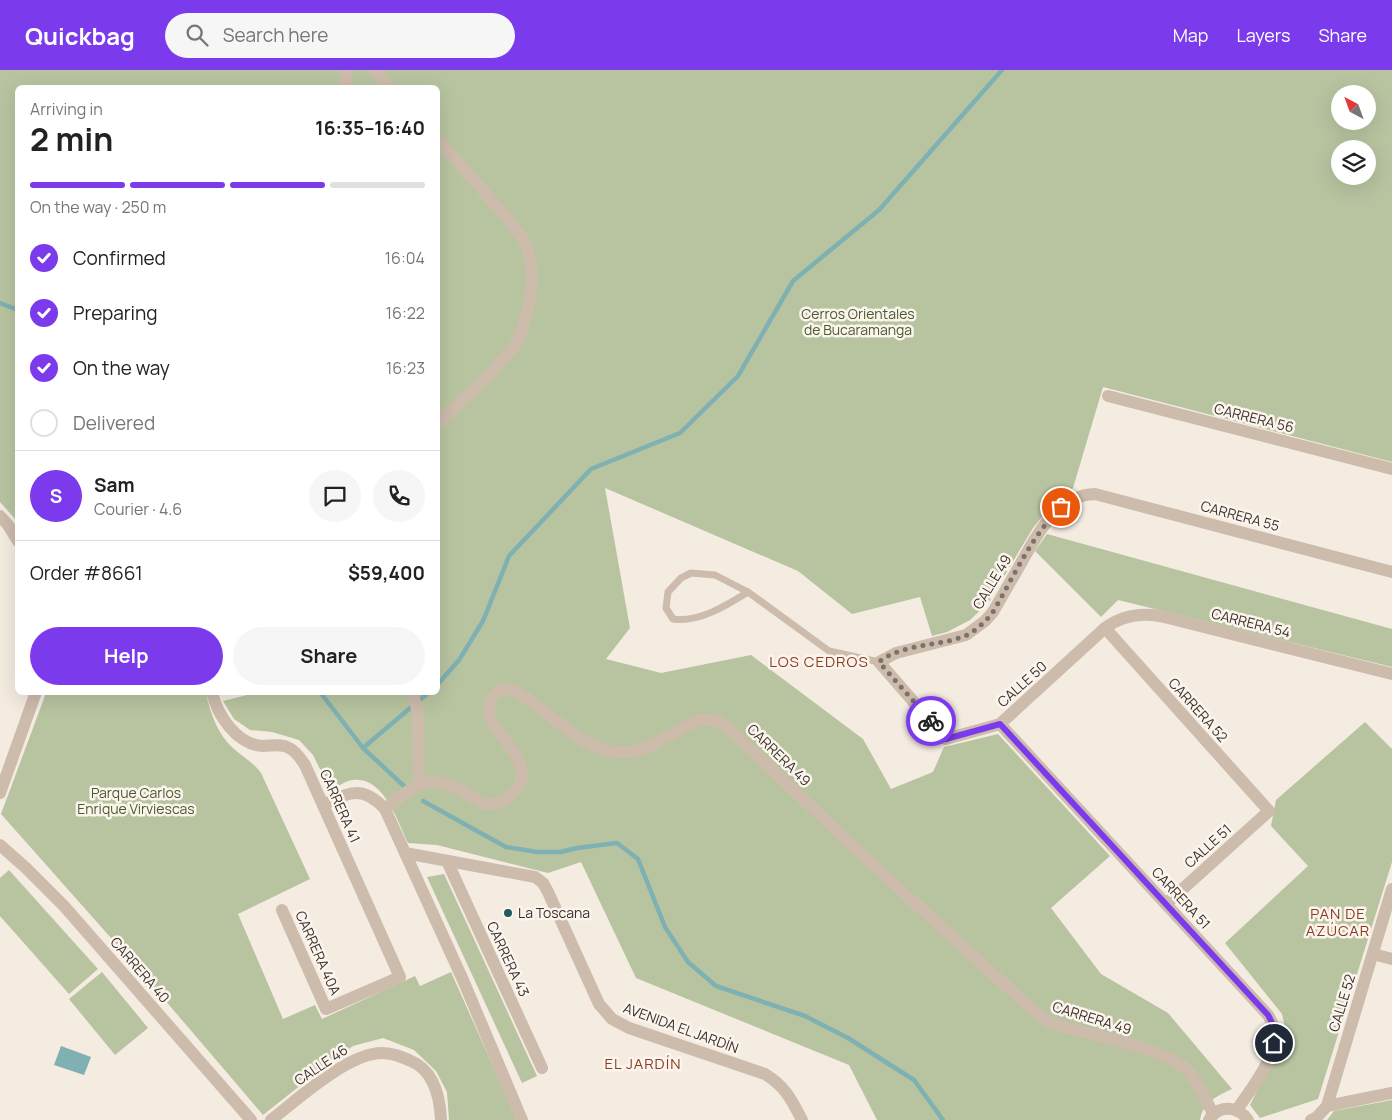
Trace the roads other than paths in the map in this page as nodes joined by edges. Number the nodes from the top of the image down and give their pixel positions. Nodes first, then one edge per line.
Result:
1 (346, 70) edge
2 (375, 70) edge
3 (346, 85) edge
4 (388, 85) edge
5 (440, 142) edge
6 (1108, 396) dead end
7 (440, 422) edge
8 (1392, 469) edge
9 (1081, 495) joint
10 (0, 516) edge
11 (15, 536) edge
12 (1392, 572) edge
13 (748, 592) junction
14 (1105, 628) junction
15 (879, 662) junction
16 (1392, 674) edge
17 (35, 695) edge
18 (213, 695) edge
19 (412, 695) edge
20 (1000, 724) junction
21 (419, 784) junction
22 (0, 793) edge
23 (323, 805) junction
24 (385, 809) junction
25 (1269, 811) joint
26 (0, 845) edge
27 (405, 852) junction
28 (447, 861) junction
29 (1392, 889) edge
30 (1166, 904) junction
31 (282, 910) dead end
32 (1373, 954) junction
33 (1392, 959) edge
34 (326, 1009) joint
35 (542, 1068) dead end
36 (1392, 1092) edge
37 (1327, 1106) junction
38 (1237, 1110) junction
39 (1211, 1117) edge
40 (251, 1120) edge
41 (271, 1120) edge
42 (441, 1120) edge
43 (522, 1120) edge
44 (802, 1120) edge
45 (1248, 1120) edge
46 (1311, 1120) edge

1 - 3 street
2 - 4 street
5 - 7 street
6 - 8 street, CARRERA 56
9 - 12 street, CARRERA 55
9 - 15 street, CALLE 49
10 - 11 street
13 - 13 lane
13 - 15 lane
14 - 16 street, CARRERA 54
14 - 20 street, CALLE 50
14 - 25 street, CARRERA 52
15 - 20 street, CALLE 50
17 - 22 street
18 - 23 street, CARRERA 41
19 - 21 street
20 - 30 street, CARRERA 51
21 - 24 street
21 - 39 street, CARRERA 49
23 - 24 street
23 - 34 street, CARRERA 41
24 - 27 street
25 - 30 street, CALLE 51
26 - 40 street, CARRERA 40
27 - 28 street, AVENIDA EL JARDÍN
27 - 43 street
28 - 35 street, CARRERA 43
28 - 44 street, AVENIDA EL JARDÍN
29 - 32 street, CALLE 52
30 - 38 street, CARRERA 51
31 - 34 street, CARRERA 40A
32 - 33 street
32 - 37 street, CALLE 52
36 - 37 street
37 - 46 street
38 - 39 street
38 - 45 street
41 - 42 street, CALLE 46

